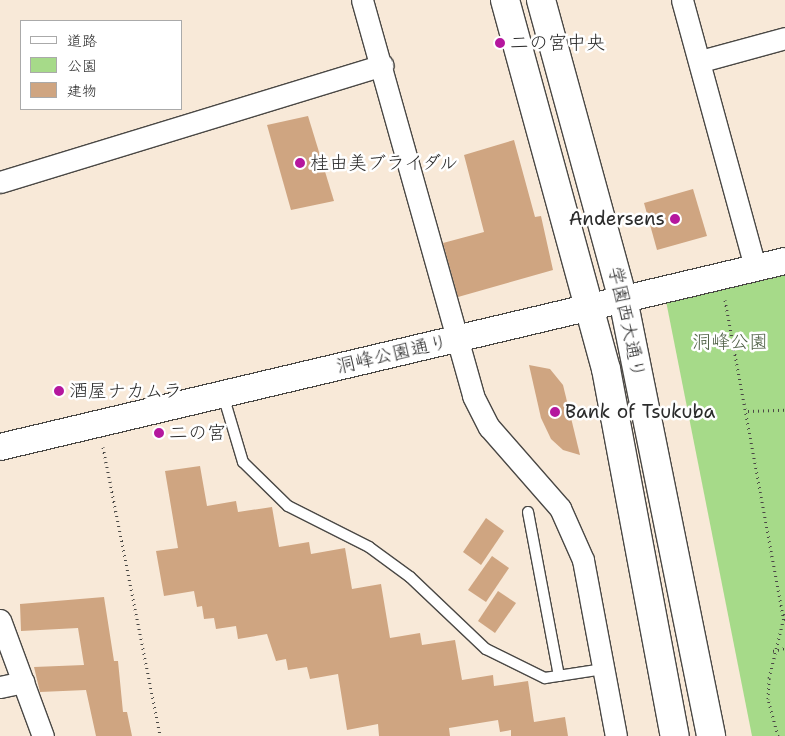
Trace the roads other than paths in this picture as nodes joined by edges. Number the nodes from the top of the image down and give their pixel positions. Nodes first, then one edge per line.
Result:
1 (362, 0) edge
2 (505, 0) edge
3 (541, 0) edge
4 (682, 0) edge
5 (785, 38) edge
6 (701, 61) junction
7 (384, 66) junction
8 (0, 182) edge
9 (785, 261) edge
10 (755, 267) junction
11 (623, 298) junction
12 (591, 306) junction
13 (458, 338) junction
14 (223, 394) junction
15 (0, 447) edge
16 (528, 512) dead end
17 (0, 620) edge
18 (603, 669) junction
19 (559, 676) junction
20 (23, 682) junction
21 (0, 687) edge
22 (43, 736) edge
23 (616, 736) edge
24 (675, 736) edge
25 (711, 736) edge

1 - 7 street
2 - 12 main road, 学園西大通り
3 - 11 main road, 学園西大通り
4 - 6 street
5 - 6 street
6 - 10 street
7 - 8 street
7 - 13 street
9 - 10 street, 洞峰公園通り
10 - 11 street, 洞峰公園通り
11 - 12 street, 洞峰公園通り
11 - 25 main road, 学園西大通り
12 - 13 street, 洞峰公園通り
12 - 24 main road, 学園西大通り
13 - 14 street, 洞峰公園通り
13 - 18 street
14 - 15 street, 洞峰公園通り
14 - 19 lane
16 - 19 lane
17 - 20 street
18 - 19 lane
18 - 23 street
20 - 21 street
20 - 22 street

